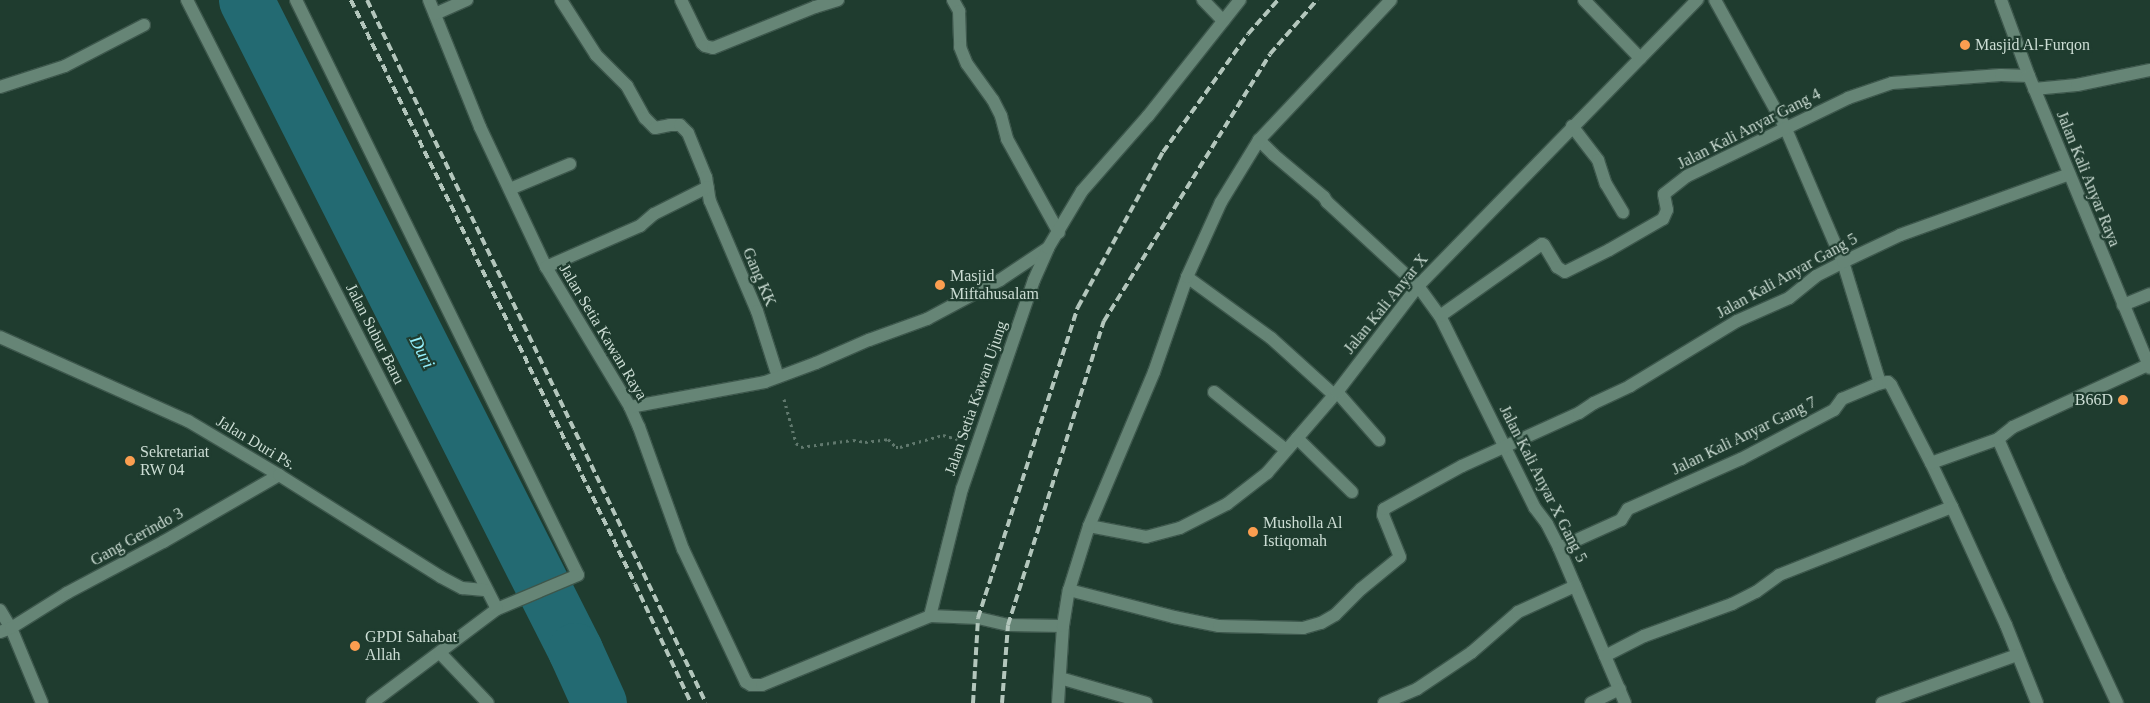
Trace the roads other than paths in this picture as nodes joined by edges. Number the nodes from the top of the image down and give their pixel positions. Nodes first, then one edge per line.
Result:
1 (187, 0) edge
2 (296, 0) edge
3 (429, 0) edge
4 (467, 0) edge
5 (561, 0) edge
6 (681, 0) edge
7 (838, 0) edge
8 (953, 0) edge
9 (1203, 0) edge
10 (1240, 0) edge
11 (1391, 0) edge
12 (1584, 0) edge
13 (1697, 0) edge
14 (1715, 0) edge
15 (2001, 0) edge
16 (435, 14) junction
17 (1223, 21) junction
18 (144, 26) dead end
19 (1640, 58) junction
20 (2150, 70) edge
21 (2029, 76) junction
22 (0, 87) edge
23 (2034, 89) junction
24 (1572, 126) junction
25 (1785, 127) junction
26 (1259, 140) junction
27 (570, 164) dead end
28 (2069, 174) junction
29 (708, 187) junction
30 (510, 190) junction
31 (1622, 212) dead end
32 (1059, 233) junction
33 (1048, 248) junction
34 (1843, 262) junction
35 (546, 267) junction
36 (1187, 277) junction
37 (1418, 286) junction
38 (2150, 294) edge
39 (2123, 306) junction
40 (1440, 316) junction
41 (0, 337) edge
42 (2150, 365) edge
43 (778, 377) junction
44 (1880, 383) junction
45 (1214, 392) dead end
46 (1336, 394) junction
47 (630, 407) junction
48 (1297, 438) junction
49 (1998, 439) junction
50 (1379, 440) dead end
51 (1506, 446) junction
52 (1286, 450) junction
53 (1931, 463) junction
54 (279, 475) junction
55 (1352, 492) dead end
56 (1952, 507) junction
57 (1089, 526) junction
58 (1559, 548) junction
59 (1575, 586) junction
60 (486, 590) junction
61 (1069, 590) junction
62 (497, 609) junction
63 (0, 610) edge
64 (930, 616) junction
65 (1063, 626) junction
66 (5, 630) edge
67 (440, 653) junction
68 (2017, 655) junction
69 (1605, 656) junction
70 (1060, 678) junction
71 (1620, 689) junction
72 (42, 703) edge
73 (372, 703) edge
74 (488, 703) edge
75 (1058, 703) edge
76 (1146, 703) edge
77 (1384, 703) edge
78 (1591, 703) edge
79 (1625, 703) edge
80 (1882, 703) edge
81 (2037, 703) edge
82 (2117, 703) edge

1 - 60 street, Jalan Subur Baru
2 - 62 street
3 - 16 street, Jalan Setia Kawan Raya
4 - 16 street
5 - 29 street, Gang KK
6 - 7 street
8 - 32 street
9 - 17 street
10 - 17 street, Jalan Setia Kawan Ujung
11 - 26 street
12 - 19 street
13 - 19 street, Jalan Kali Anyar X
14 - 25 street
15 - 21 street, Jalan Kali Anyar Raya
16 - 30 street, Jalan Setia Kawan Raya
17 - 32 street, Jalan Setia Kawan Ujung
18 - 22 street
19 - 24 street, Jalan Kali Anyar X
20 - 23 street
21 - 23 street, Jalan Kali Anyar Raya
21 - 25 street, Jalan Kali Anyar Gang 4
23 - 28 street, Jalan Kali Anyar Raya
24 - 31 street
24 - 37 street, Jalan Kali Anyar X
25 - 34 street
25 - 40 street, Jalan Kali Anyar Gang 4
26 - 36 street
26 - 37 street, Jalan Kali Anyar X Gang 5
27 - 30 street
28 - 34 street, Jalan Kali Anyar Gang 5
28 - 39 street, Jalan Kali Anyar Raya
29 - 35 street
29 - 43 street, Gang KK
30 - 35 street, Jalan Setia Kawan Raya
32 - 33 street, Jalan Setia Kawan Ujung
33 - 43 street
33 - 64 street, Jalan Setia Kawan Ujung
34 - 44 street
34 - 51 street, Jalan Kali Anyar Gang 5
35 - 47 street, Jalan Setia Kawan Raya
36 - 46 street
36 - 57 street
37 - 40 street, Jalan Kali Anyar X Gang 5
37 - 46 street, Jalan Kali Anyar X
38 - 39 street
39 - 42 street, Jalan Kali Anyar Raya
40 - 51 street, Jalan Kali Anyar X Gang 5
41 - 54 street, Jalan Duri Ps.
42 - 49 street
43 - 47 street
44 - 53 street
44 - 58 street, Jalan Kali Anyar Gang 7
45 - 52 street
46 - 48 street, Jalan Kali Anyar X
46 - 50 street
47 - 64 street, Jalan Setia Kawan Raya
48 - 52 street, Jalan Kali Anyar X
48 - 55 street
49 - 53 street
49 - 82 street
51 - 58 street, Jalan Kali Anyar X Gang 5
51 - 61 street, Jalan Kali Anyar Gang 5
52 - 57 street, Jalan Kali Anyar X
53 - 56 street
54 - 60 street, Jalan Duri Ps.
54 - 66 street, Gang Gerindo 3
56 - 68 street
56 - 69 street
57 - 61 street
58 - 59 street, Jalan Kali Anyar X Gang 5
59 - 69 street, Jalan Kali Anyar X Gang 5
59 - 77 street
60 - 62 street, Jalan Subur Baru
61 - 65 street
62 - 67 street
63 - 66 street
64 - 65 street
65 - 70 street
66 - 72 street
67 - 73 street
67 - 74 street
68 - 80 street
68 - 81 street
69 - 71 street, Jalan Kali Anyar X Gang 5
70 - 75 street
70 - 76 street
71 - 78 street
71 - 79 street, Jalan Kali Anyar X Gang 5

